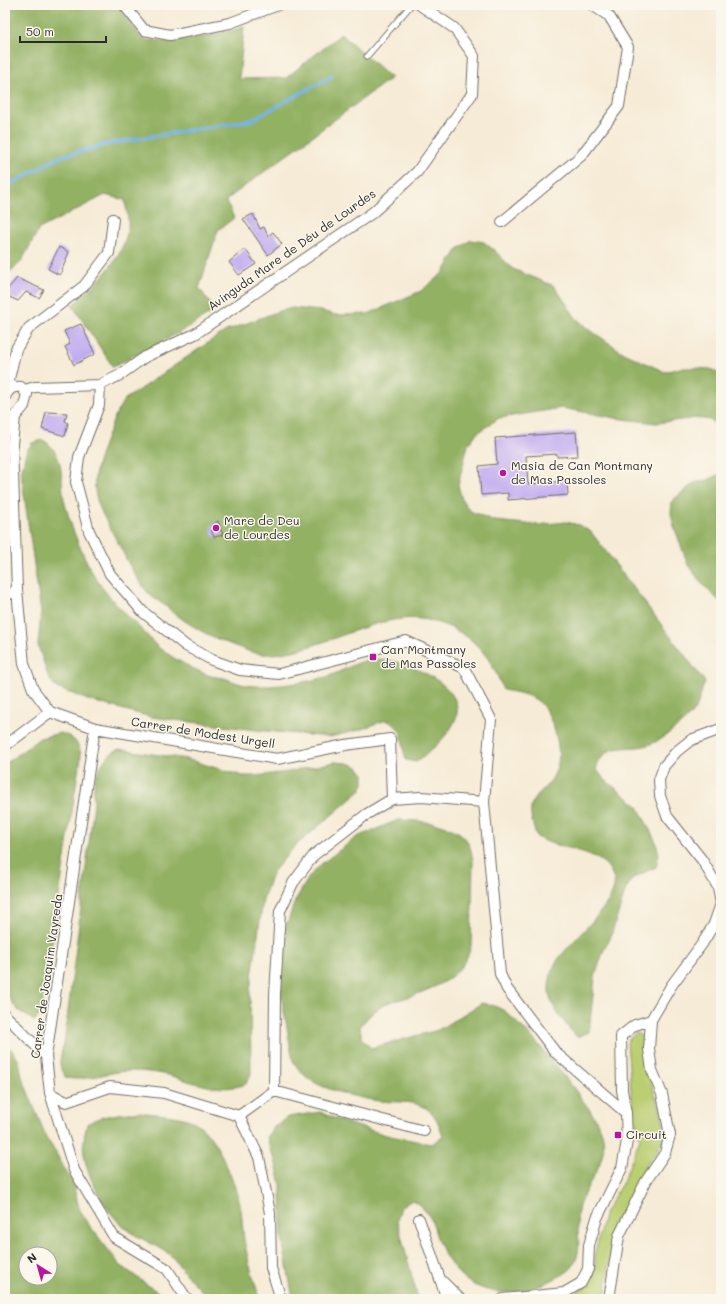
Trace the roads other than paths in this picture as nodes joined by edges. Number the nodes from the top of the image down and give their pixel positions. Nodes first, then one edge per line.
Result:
1 (124, 5) edge
2 (278, 5) edge
3 (411, 5) edge
4 (420, 5) edge
5 (592, 5) edge
6 (366, 56) dead end
7 (113, 219) dead end
8 (502, 222) dead end
9 (100, 385) junction
10 (11, 388) junction
11 (25, 390) junction
12 (5, 397) edge
13 (8, 416) edge
14 (16, 520) junction
15 (5, 521) edge
16 (17, 590) junction
17 (5, 596) edge
18 (50, 712) junction
19 (95, 728) junction
20 (721, 729) edge
21 (5, 746) edge
22 (392, 799) junction
23 (484, 802) junction
24 (5, 1015) edge
25 (651, 1020) junction
26 (46, 1056) junction
27 (274, 1091) junction
28 (50, 1093) junction
29 (626, 1113) junction
30 (239, 1116) junction
31 (424, 1131) dead end
32 (419, 1219) dead end
33 (440, 1280) junction
34 (187, 1299) edge
35 (280, 1299) edge
36 (447, 1299) edge
37 (460, 1299) edge
38 (503, 1299) edge
39 (609, 1299) edge

1 - 2 street
3 - 6 lane
4 - 9 street, Avinguda Mare de Déu de Lourdes
5 - 8 street
7 - 10 street
9 - 11 street, Avinguda Mare de Déu de Lourdes
9 - 23 street
10 - 11 street, Avinguda Mare de Déu de Lourdes
10 - 12 street
11 - 13 street
13 - 14 street
14 - 15 lane
14 - 16 street
16 - 17 street
16 - 18 street
18 - 19 street, Carrer de Modest Urgell
18 - 21 street
19 - 22 street, Carrer de Modest Urgell
19 - 26 street, Carrer de Joaquim Vayreda
20 - 25 street
22 - 23 street
22 - 27 street
23 - 29 street
24 - 26 street
25 - 29 street
25 - 39 street
26 - 28 street, Carrer de Joaquim Vayreda
27 - 30 street
27 - 31 street
28 - 30 street
28 - 34 street, Carrer de Joaquim Vayreda
29 - 38 street
30 - 35 street
32 - 33 street
33 - 36 street
33 - 37 street

